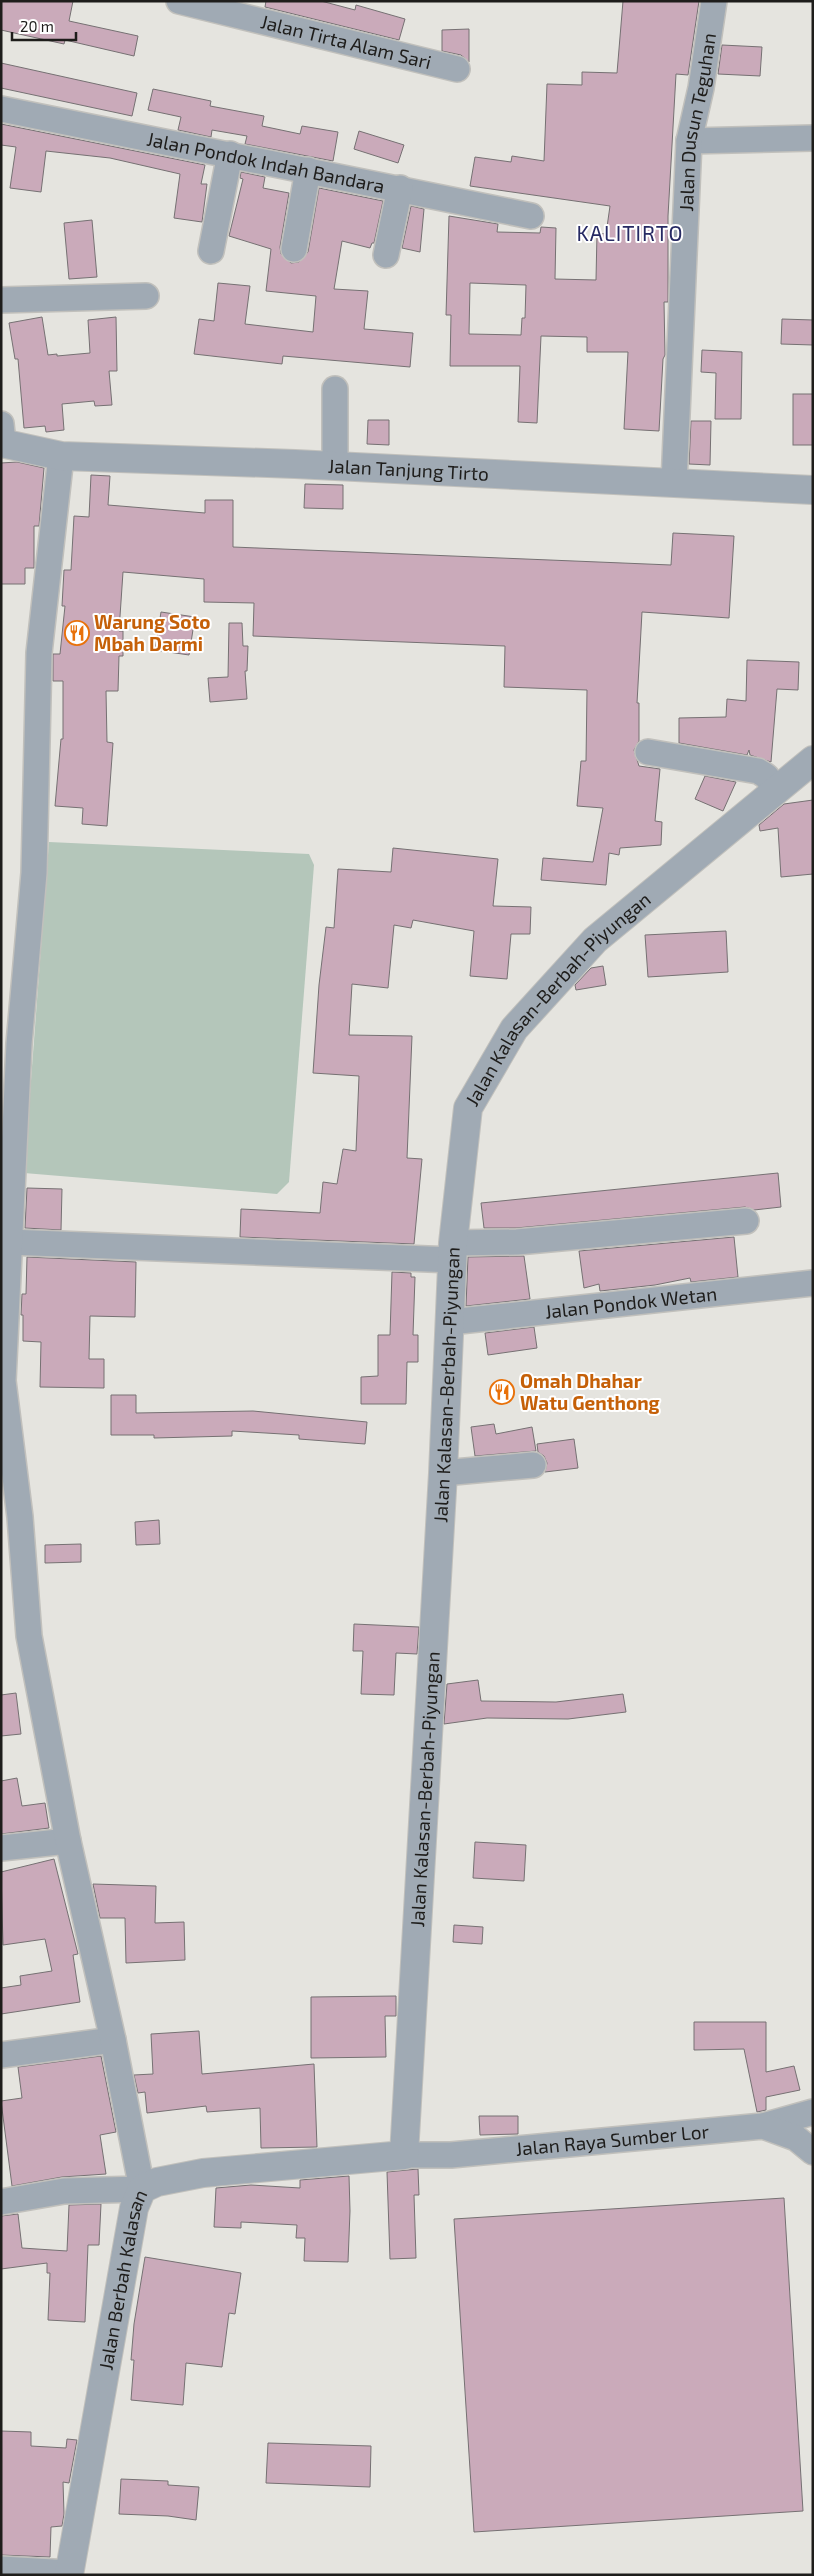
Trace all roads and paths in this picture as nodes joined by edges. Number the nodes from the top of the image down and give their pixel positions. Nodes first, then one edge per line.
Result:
1 (179, 1) edge
2 (714, 1) edge
3 (456, 69) dead end
4 (1, 108) edge
5 (813, 138) edge
6 (688, 141) junction
7 (230, 154) junction
8 (308, 170) junction
9 (400, 188) junction
10 (531, 216) dead end
11 (294, 249) dead end
12 (211, 251) dead end
13 (386, 255) dead end
14 (146, 296) dead end
15 (1, 300) edge
16 (335, 389) dead end
17 (2, 437) edge
18 (61, 456) junction
19 (335, 466) junction
20 (674, 484) junction
21 (813, 490) edge
22 (648, 752) dead end
23 (813, 760) edge
24 (777, 790) junction
25 (7, 1192) edge
26 (746, 1221) dead end
27 (9, 1242) junction
28 (453, 1251) junction
29 (813, 1283) edge
30 (450, 1322) junction
31 (533, 1464) dead end
32 (443, 1473) junction
33 (11, 1517) edge
34 (68, 1841) junction
35 (1, 1848) edge
36 (113, 2040) junction
37 (1, 2055) edge
38 (813, 2112) edge
39 (763, 2126) junction
40 (813, 2152) edge
41 (404, 2155) junction
42 (142, 2189) junction
43 (1, 2202) edge
44 (1, 2568) edge
45 (70, 2574) edge

1 - 3 street, Jalan Tirta Alam Sari
2 - 6 street, Jalan Dusun Teguhan
4 - 7 street, Jalan Pondok Indah Bandara
5 - 6 street
6 - 20 street, Jalan Dusun Teguhan
7 - 8 street, Jalan Pondok Indah Bandara
7 - 12 street
8 - 9 street, Jalan Pondok Indah Bandara
8 - 11 street
9 - 10 street, Jalan Pondok Indah Bandara
9 - 13 street
14 - 15 street
16 - 19 street
17 - 18 street, Jalan Tanjung Tirto
18 - 19 street, Jalan Tanjung Tirto
18 - 25 street
19 - 20 street, Jalan Tanjung Tirto
20 - 21 street, Jalan Tanjung Tirto
22 - 24 street
23 - 24 street, Jalan Kalasan-Berbah-Piyungan
24 - 28 street, Jalan Kalasan-Berbah-Piyungan
25 - 27 street
26 - 28 street
27 - 28 street
27 - 33 street
28 - 30 street, Jalan Kalasan-Berbah-Piyungan
29 - 30 street, Jalan Pondok Wetan
30 - 32 street, Jalan Kalasan-Berbah-Piyungan
31 - 32 street
32 - 41 street, Jalan Kalasan-Berbah-Piyungan
33 - 34 street
34 - 35 street
34 - 36 street
36 - 37 street
36 - 42 street
38 - 39 street
39 - 40 street, Jalan Raya Sumber Lor
39 - 41 street, Jalan Raya Sumber Lor
41 - 42 street, Jalan Berbah Kalasan
42 - 43 street
42 - 45 street, Jalan Berbah Kalasan
44 - 45 street

